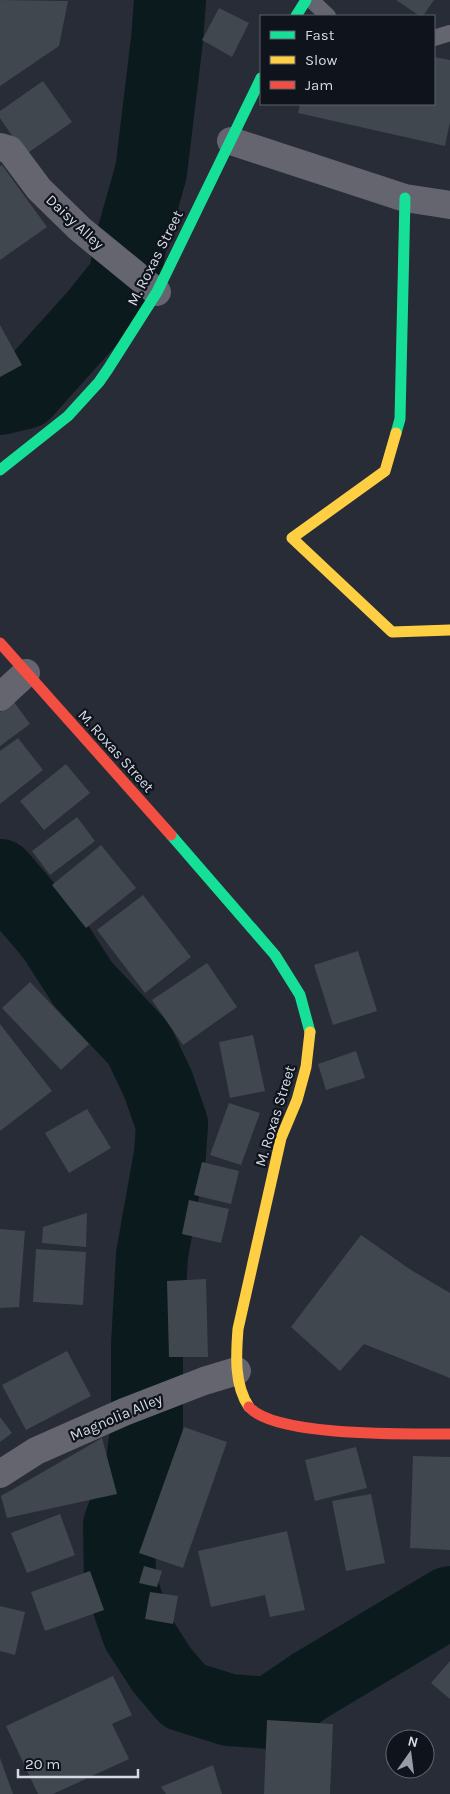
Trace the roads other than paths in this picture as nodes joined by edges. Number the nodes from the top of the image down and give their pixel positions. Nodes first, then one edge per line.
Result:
1 (306, 0) edge
2 (311, 0) edge
3 (297, 15) edge
4 (327, 15) edge
5 (450, 33) edge
6 (435, 38) edge
7 (260, 80) edge
8 (231, 141) junction
9 (0, 146) edge
10 (405, 198) junction
11 (450, 205) edge
12 (147, 284) junction
13 (0, 470) edge
14 (450, 630) edge
15 (0, 643) edge
16 (26, 673) junction
17 (0, 697) edge
18 (236, 1371) junction
19 (450, 1434) edge
20 (0, 1474) edge

1 - 3 main road
2 - 4 lane
5 - 6 lane
7 - 8 main road, M. Roxas Street
8 - 10 street
8 - 12 main road, M. Roxas Street
9 - 12 street, Daisy Alley
10 - 11 street
10 - 14 main road
12 - 13 main road, M. Roxas Street
15 - 16 main road, M. Roxas Street
16 - 17 street
16 - 18 main road, M. Roxas Street
18 - 19 main road, M. Roxas Street
18 - 20 street, Magnolia Alley

